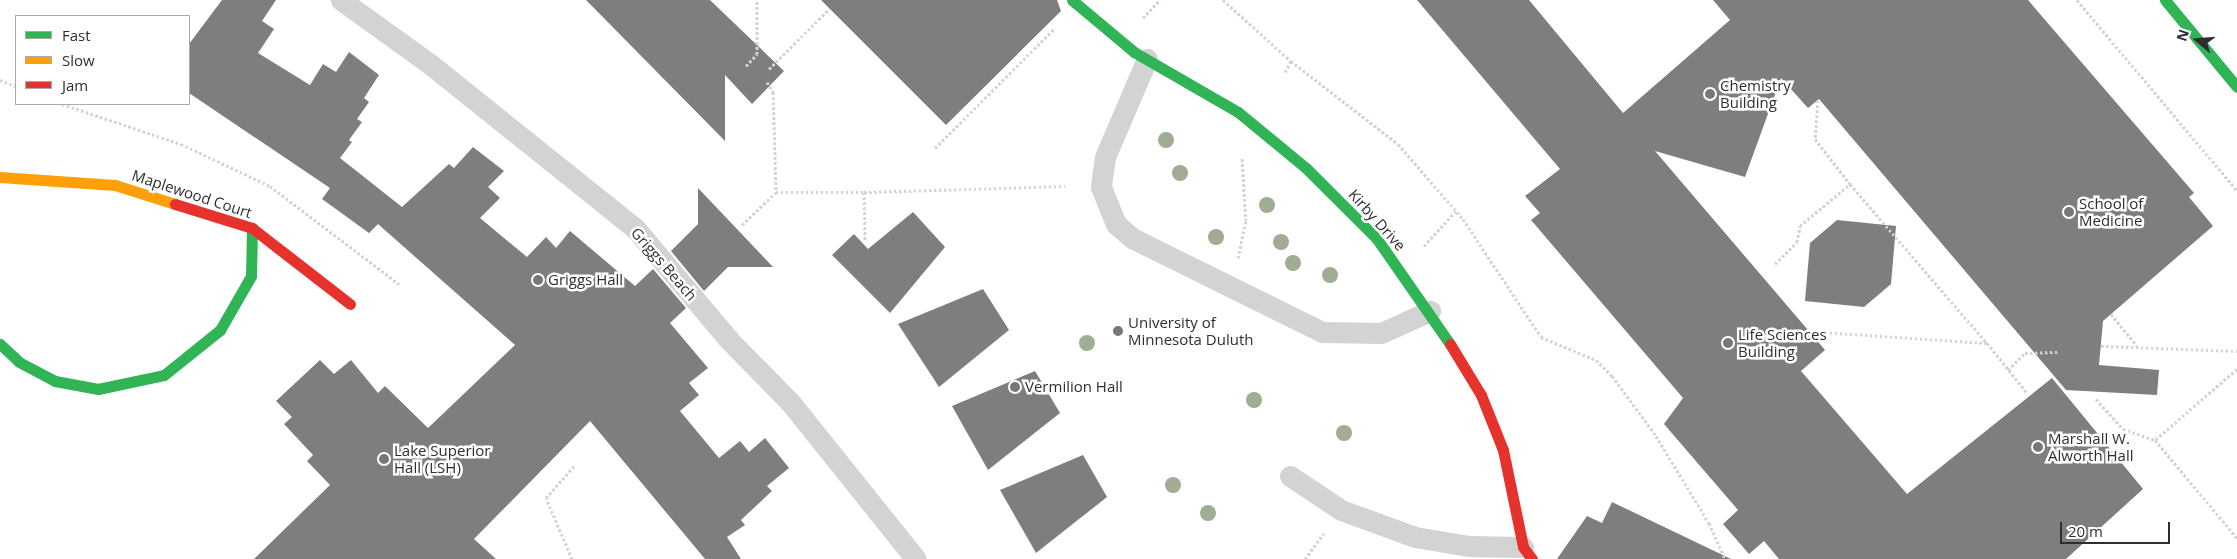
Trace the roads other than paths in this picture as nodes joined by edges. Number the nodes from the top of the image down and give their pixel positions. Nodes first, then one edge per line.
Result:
1 (340, 0) edge
2 (1072, 0) edge
3 (2165, 0) edge
4 (1148, 59) junction
5 (2237, 87) edge
6 (0, 177) edge
7 (252, 228) junction
8 (350, 304) dead end
9 (1430, 311) junction
10 (0, 344) edge
11 (1290, 476) dead end
12 (1528, 553) edge
13 (916, 559) edge

1 - 13 lane, Griggs Beach
2 - 4 street, Kirby Drive
3 - 5 street
4 - 9 street, Kirby Drive
4 - 9 lane
6 - 7 street, Maplewood Court
7 - 8 street, Maplewood Court
7 - 10 street
9 - 12 street, Kirby Drive
11 - 12 lane

